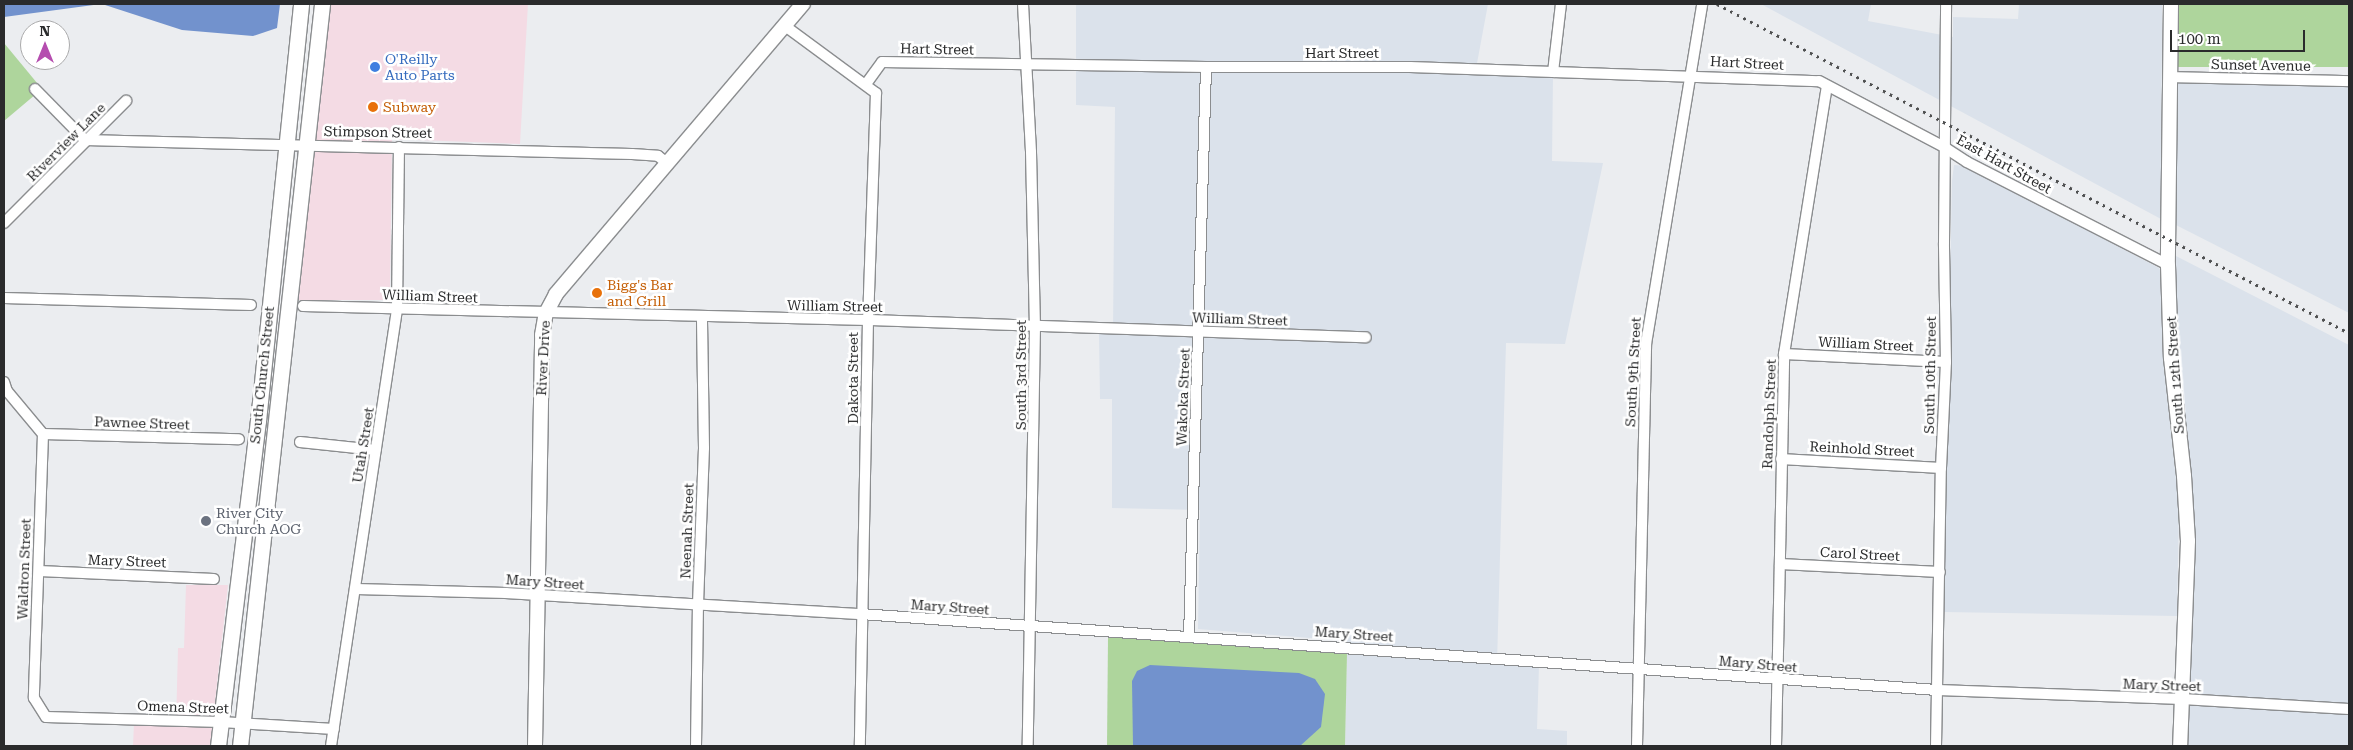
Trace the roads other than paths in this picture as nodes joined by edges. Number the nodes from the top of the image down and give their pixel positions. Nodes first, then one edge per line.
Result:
1 (301, 4) edge
2 (322, 4) edge
3 (803, 4) edge
4 (1023, 4) edge
5 (1561, 4) edge
6 (1702, 4) edge
7 (1946, 4) edge
8 (2172, 4) edge
9 (786, 26) junction
10 (1026, 63) junction
11 (1206, 67) junction
12 (1553, 72) junction
13 (1689, 74) junction
14 (2172, 78) junction
15 (2349, 81) edge
16 (866, 84) junction
17 (1827, 86) junction
18 (35, 89) dead end
19 (126, 101) dead end
20 (85, 140) junction
21 (285, 144) junction
22 (305, 144) junction
23 (399, 147) junction
24 (1944, 147) junction
25 (667, 163) junction
26 (4, 224) edge
27 (2168, 265) junction
28 (4, 298) edge
29 (251, 305) dead end
30 (303, 306) dead end
31 (397, 309) junction
32 (546, 313) junction
33 (702, 317) junction
34 (868, 320) junction
35 (1035, 326) junction
36 (1199, 331) junction
37 (1366, 337) dead end
38 (1784, 354) junction
39 (1946, 362) junction
40 (4, 382) edge
41 (43, 434) junction
42 (239, 439) dead end
43 (300, 442) dead end
44 (376, 450) junction
45 (1781, 458) junction
46 (1942, 468) junction
47 (1780, 564) junction
48 (39, 572) junction
49 (1940, 572) junction
50 (214, 578) dead end
51 (356, 589) junction
52 (538, 596) junction
53 (698, 604) junction
54 (861, 614) junction
55 (1029, 626) junction
56 (1189, 636) junction
57 (1638, 668) junction
58 (1778, 679) junction
59 (1938, 690) junction
60 (2182, 699) junction
61 (36, 705) joint
62 (2349, 708) edge
63 (221, 722) junction
64 (243, 723) junction
65 (334, 729) junction
66 (218, 746) edge
67 (240, 746) edge
68 (331, 746) edge
69 (535, 746) edge
70 (696, 746) edge
71 (860, 746) edge
72 (1028, 746) edge
73 (1637, 746) edge
74 (1776, 746) edge
75 (1936, 746) edge
76 (2180, 746) edge

1 - 21 main road, South Church Street
2 - 22 main road, South Church Street
3 - 9 street, River Drive
4 - 10 street, South 3rd Street
5 - 12 street
6 - 13 street, South 9th Street
7 - 24 street, South 10th Street
8 - 14 street, South 12th Street
9 - 16 street, Dakota Street
9 - 25 street, River Drive
10 - 11 street, Hart Street
10 - 16 street, Hart Street
10 - 35 street, South 3rd Street
11 - 12 street, Hart Street
11 - 36 street, Wakoka Street
12 - 13 street, Hart Street
13 - 17 street, Hart Street
13 - 57 street, South 9th Street
14 - 15 street, Sunset Avenue
14 - 27 street, South 12th Street
16 - 34 street, Dakota Street
17 - 24 street, East Hart Street
17 - 38 street, Randolph Street
18 - 20 street
19 - 20 street, Riverview Lane
20 - 21 street, Stimpson Street
20 - 26 street, Riverview Lane
21 - 22 street, Stimpson Street
21 - 63 main road, South Church Street
22 - 23 street, Stimpson Street
22 - 64 main road, South Church Street
23 - 25 street, Stimpson Street
23 - 31 street, Utah Street
24 - 27 street, East Hart Street
24 - 39 street, South 10th Street
25 - 32 street, River Drive
27 - 60 street, South 12th Street
28 - 29 street
30 - 31 street, William Street
31 - 32 street, William Street
31 - 44 street, Utah Street
32 - 33 street, William Street
32 - 52 street, River Drive
33 - 34 street, William Street
33 - 53 street, Neenah Street
34 - 35 street, William Street
34 - 54 street, Dakota Street
35 - 36 street, William Street
35 - 55 street, South 3rd Street
36 - 37 street, William Street
36 - 56 street, Wakoka Street
38 - 39 street, William Street
38 - 45 street, Randolph Street
39 - 46 street, South 10th Street
40 - 41 street
41 - 42 street, Pawnee Street
41 - 48 street, Waldron Street
43 - 44 street
44 - 51 street, Utah Street
45 - 46 street, Reinhold Street
45 - 47 street, Randolph Street
46 - 49 street, South 10th Street
47 - 49 street, Carol Street
47 - 58 street, Randolph Street
48 - 50 street, Mary Street
48 - 61 street, Waldron Street
49 - 59 street, South 10th Street
51 - 52 street, Mary Street
51 - 65 street, Utah Street
52 - 53 street, Mary Street
52 - 69 street, River Drive
53 - 54 street, Mary Street
53 - 70 street, Neenah Street
54 - 55 street, Mary Street
54 - 71 street, Dakota Street
55 - 56 street, Mary Street
55 - 72 street, South 3rd Street
56 - 57 street, Mary Street
57 - 58 street, Mary Street
57 - 73 street, South 9th Street
58 - 59 street, Mary Street
58 - 74 street, Randolph Street
59 - 60 street, Mary Street
59 - 75 street, South 10th Street
60 - 62 street, Mary Street
60 - 76 street, South 12th Street
61 - 63 street, Omena Street
63 - 64 street, Omena Street
63 - 66 main road, South Church Street
64 - 65 street, Omena Street
64 - 67 main road, South Church Street
65 - 68 street, Utah Street

